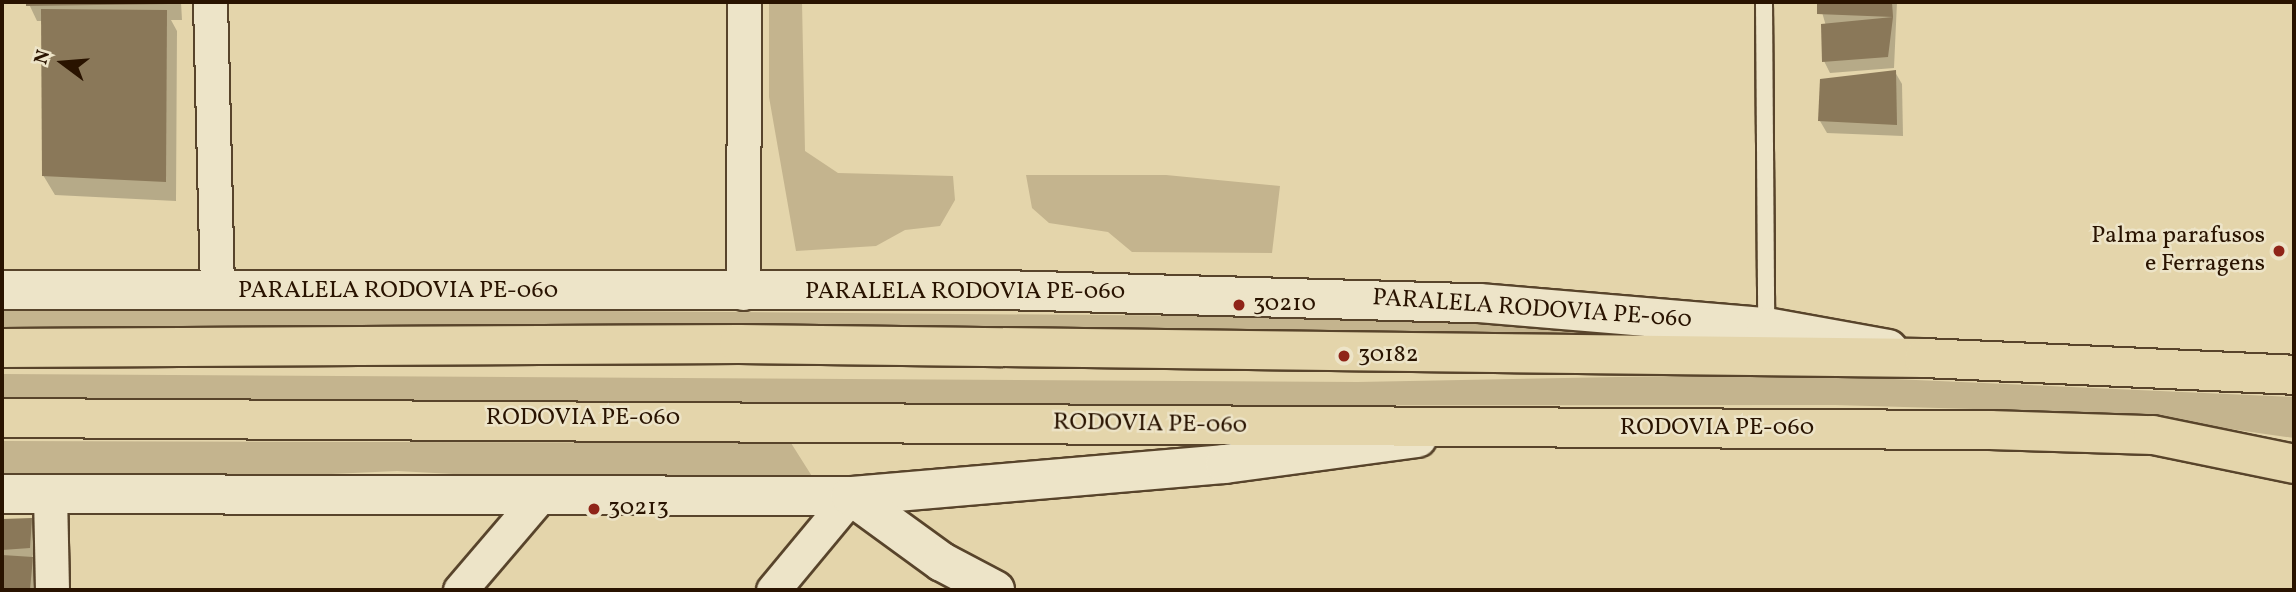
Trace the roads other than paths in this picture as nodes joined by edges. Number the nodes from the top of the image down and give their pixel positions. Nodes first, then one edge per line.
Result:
1 (210, 2) edge
2 (744, 2) edge
3 (1764, 2) edge
4 (2, 290) edge
5 (217, 292) junction
6 (743, 293) junction
7 (1766, 327) junction
8 (2, 348) edge
9 (1924, 358) junction
10 (2294, 375) edge
11 (2, 418) edge
12 (1487, 429) junction
13 (2294, 464) edge
14 (2, 494) edge
15 (50, 494) junction
16 (542, 494) junction
17 (851, 496) junction
18 (52, 590) edge
19 (460, 590) edge
20 (773, 590) edge
21 (995, 590) edge

1 - 5 street
2 - 6 street
3 - 7 lane
4 - 5 main road, PARALELA RODOVIA PE-060
5 - 6 main road, PARALELA RODOVIA PE-060
6 - 7 main road, PARALELA RODOVIA PE-060
7 - 9 main road, PARALELA RODOVIA PE-060
8 - 9 highway
9 - 10 highway
11 - 12 highway, RODOVIA PE-060
12 - 13 highway, RODOVIA PE-060
12 - 17 main road
14 - 15 main road
15 - 16 main road
15 - 18 street
16 - 17 main road
16 - 19 street
17 - 20 street
17 - 21 main road

